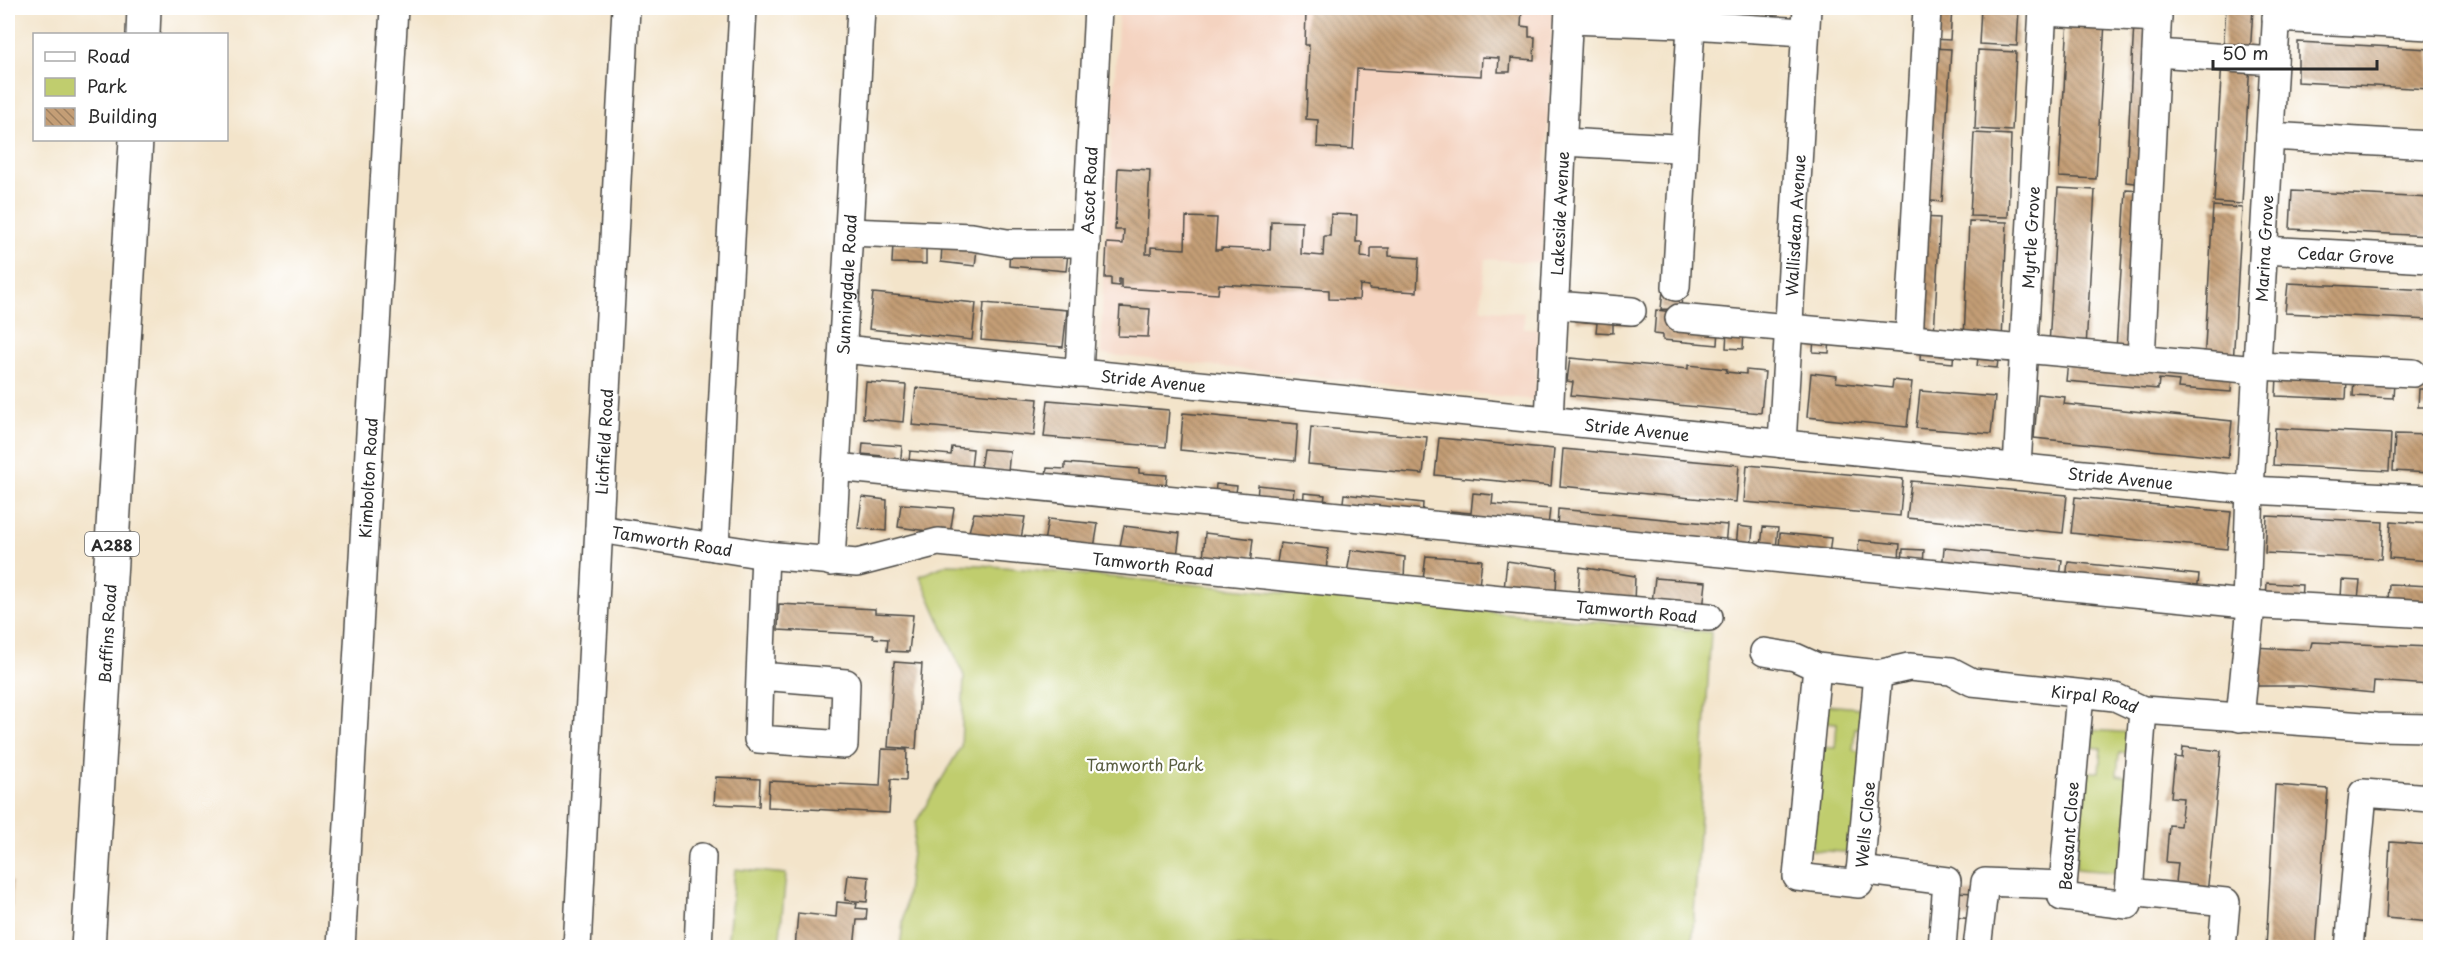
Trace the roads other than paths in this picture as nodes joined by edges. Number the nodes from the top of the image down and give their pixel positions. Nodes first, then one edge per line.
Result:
1 (144, 8) edge
2 (394, 8) edge
3 (626, 8) edge
4 (743, 8) edge
5 (861, 8) edge
6 (1098, 8) edge
7 (1927, 8) edge
8 (2043, 10) edge
9 (1688, 13) edge
10 (2158, 13) edge
11 (2276, 13) edge
12 (1569, 14) edge
13 (1806, 20) edge
14 (2430, 26) edge
15 (142, 33) edge
16 (2156, 53) junction
17 (2274, 61) junction
18 (1677, 111) dead end
19 (2270, 136) junction
20 (136, 141) edge
21 (1563, 142) junction
22 (2430, 145) edge
23 (1675, 148) junction
24 (849, 232) junction
25 (1086, 243) junction
26 (2264, 250) junction
27 (2430, 259) edge
28 (1555, 305) junction
29 (1632, 311) dead end
30 (1679, 318) dead end
31 (1789, 329) junction
32 (1909, 339) junction
33 (843, 349) junction
34 (2024, 350) junction
35 (2141, 360) junction
36 (2257, 368) junction
37 (1079, 373) junction
38 (2413, 373) dead end
39 (1549, 420) junction
40 (1782, 444) junction
41 (837, 467) junction
42 (2017, 467) junction
43 (2250, 490) junction
44 (2430, 499) edge
45 (598, 529) junction
46 (715, 547) junction
47 (765, 555) junction
48 (831, 562) junction
49 (2248, 610) junction
50 (2430, 614) edge
51 (1709, 616) dead end
52 (1764, 652) dead end
53 (1817, 668) junction
54 (1878, 674) junction
55 (760, 676) dead end
56 (2080, 694) junction
57 (2142, 710) junction
58 (2240, 718) junction
59 (2430, 728) edge
60 (2430, 798) edge
61 (702, 857) dead end
62 (1860, 870) junction
63 (2063, 885) junction
64 (2129, 892) junction
65 (88, 948) edge
66 (341, 948) edge
67 (577, 948) edge
68 (698, 948) edge
69 (1942, 948) edge
70 (1977, 948) edge
71 (2222, 948) edge
72 (2349, 948) edge

1 - 15 main road
2 - 66 street, Kimbolton Road
3 - 45 street, Lichfield Road
4 - 46 street
5 - 24 street, Sunningdale Road
6 - 25 street, Ascot Road
7 - 32 street
8 - 10 street
8 - 34 street, Myrtle Grove
9 - 12 street
9 - 13 street
9 - 23 street
10 - 16 street
11 - 14 street
11 - 17 street, Marina Grove
12 - 21 street, Lakeside Avenue
13 - 31 street, Wallisdean Avenue
16 - 17 street
16 - 35 street
17 - 19 street, Marina Grove
18 - 23 street
19 - 22 street
19 - 26 street, Marina Grove
20 - 65 main road, Baffins Road / A288
21 - 23 street
21 - 28 street, Lakeside Avenue
24 - 25 street
24 - 33 street, Sunningdale Road
25 - 37 street, Ascot Road
26 - 27 street, Cedar Grove
26 - 36 street, Marina Grove
28 - 29 street
28 - 39 street, Lakeside Avenue
30 - 31 street
31 - 32 street
31 - 40 street, Wallisdean Avenue
32 - 34 street
33 - 37 street, Stride Avenue
33 - 41 street, Sunningdale Road
34 - 35 street
34 - 42 street, Myrtle Grove
35 - 36 street
36 - 38 street
36 - 43 street, Marina Grove
37 - 39 street, Stride Avenue
39 - 40 street, Stride Avenue
40 - 42 street, Stride Avenue
41 - 48 street, Sunningdale Road
41 - 49 street
42 - 43 street, Stride Avenue
43 - 44 street, Stride Avenue
43 - 49 street, Marina Grove
45 - 46 street, Tamworth Road
45 - 67 street, Lichfield Road
46 - 47 street, Tamworth Road
47 - 48 street, Tamworth Road
47 - 55 street
48 - 51 street, Tamworth Road
49 - 50 street
49 - 58 street, Marina Grove
52 - 53 street, Kirpal Road
53 - 54 street, Kirpal Road
53 - 62 street, Wells Close
54 - 56 street, Kirpal Road
54 - 62 street, Wells Close
56 - 57 street, Kirpal Road
56 - 63 street, Beasant Close
57 - 58 street, Kirpal Road
57 - 64 street
58 - 59 street, Kirpal Road
60 - 72 street
61 - 68 street
62 - 69 street
63 - 64 street, Beasant Close
63 - 70 street
64 - 71 street

